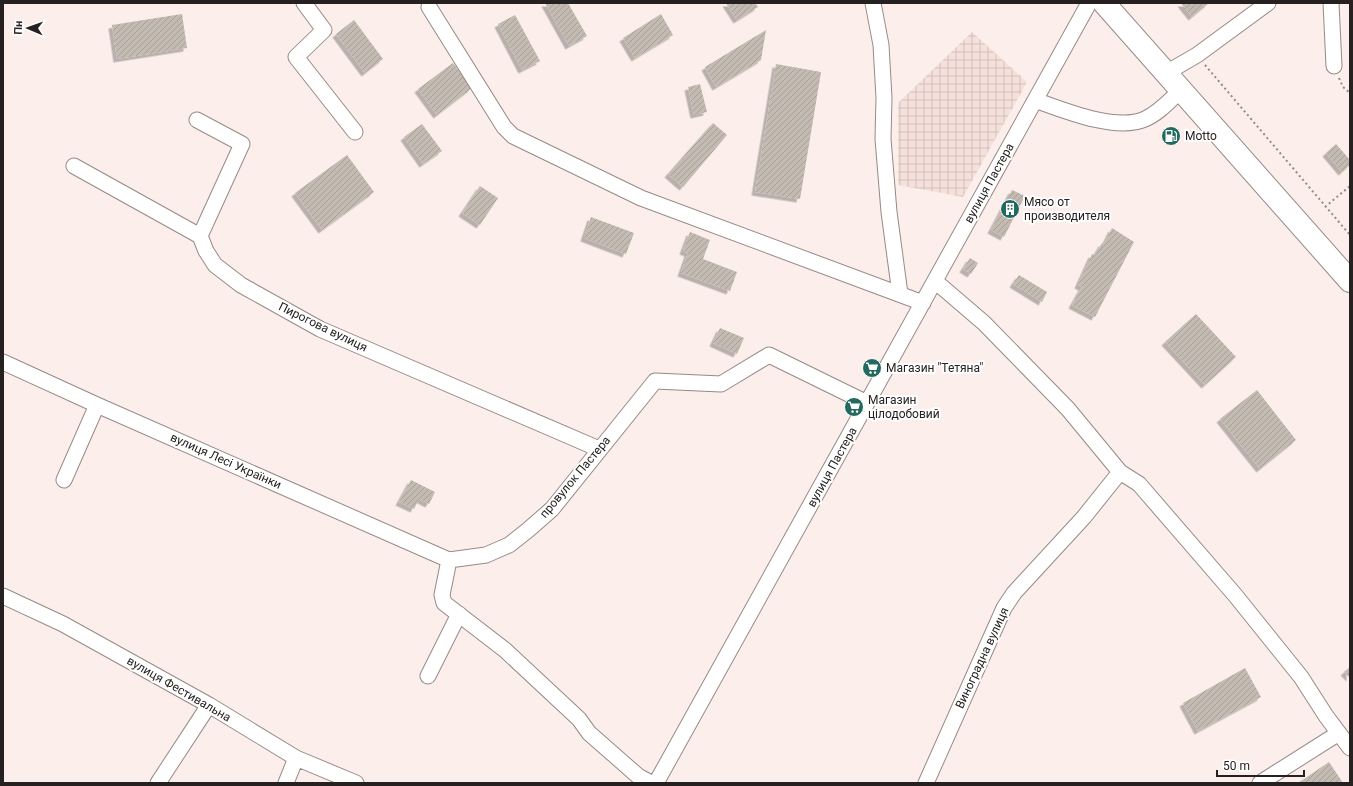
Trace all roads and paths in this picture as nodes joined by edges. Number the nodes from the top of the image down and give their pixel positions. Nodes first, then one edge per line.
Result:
1 (304, 3) edge
2 (873, 3) edge
3 (1089, 3) edge
4 (1104, 3) edge
5 (1268, 3) edge
6 (1331, 3) edge
7 (429, 7) dead end
8 (1197, 55) junction
9 (1334, 66) joint
10 (1166, 73) junction
11 (1181, 90) junction
12 (1350, 93) edge
13 (1035, 100) junction
14 (197, 120) dead end
15 (355, 132) dead end
16 (74, 166) dead end
17 (1350, 186) edge
18 (1325, 207) junction
19 (1350, 235) edge
20 (200, 236) junction
21 (934, 281) junction
22 (1350, 281) edge
23 (900, 294) junction
24 (923, 303) junction
25 (3, 362) edge
26 (867, 403) junction
27 (97, 405) junction
28 (599, 449) junction
29 (1120, 472) junction
30 (64, 480) dead end
31 (449, 560) junction
32 (3, 596) edge
33 (459, 614) junction
34 (428, 676) dead end
35 (209, 705) junction
36 (1339, 733) junction
37 (1350, 748) edge
38 (296, 758) junction
39 (158, 783) edge
40 (286, 783) edge
41 (356, 783) edge
42 (651, 783) edge
43 (656, 783) edge
44 (926, 783) edge
45 (1260, 783) edge

1 - 15 street
2 - 23 street
3 - 13 street, вулиця Пастера
4 - 10 highway
5 - 8 street
6 - 9 street
7 - 23 street
8 - 10 street
8 - 18 path
9 - 12 path
10 - 11 highway
11 - 13 street
11 - 22 highway
13 - 21 street, вулиця Пастера
14 - 20 street
16 - 20 street
17 - 18 path
18 - 19 path
20 - 28 street, Пирогова вулиця
21 - 24 street, вулиця Пастера
21 - 29 street
23 - 24 street
24 - 26 street, вулиця Пастера
25 - 27 street, вулиця Лесі Українки
26 - 28 street, провулок Пастера
26 - 43 street, вулиця Пастера
27 - 30 street
27 - 31 street, вулиця Лесі Українки
28 - 31 street, провулок Пастера
29 - 36 street
29 - 44 street, Виноградна вулиця
31 - 33 street
32 - 35 street, вулиця Фестивальна
33 - 34 street
33 - 42 street
35 - 38 street, вулиця Фестивальна
35 - 39 street
36 - 37 street
36 - 45 street
38 - 40 street
38 - 41 street, вулиця Фестивальна

